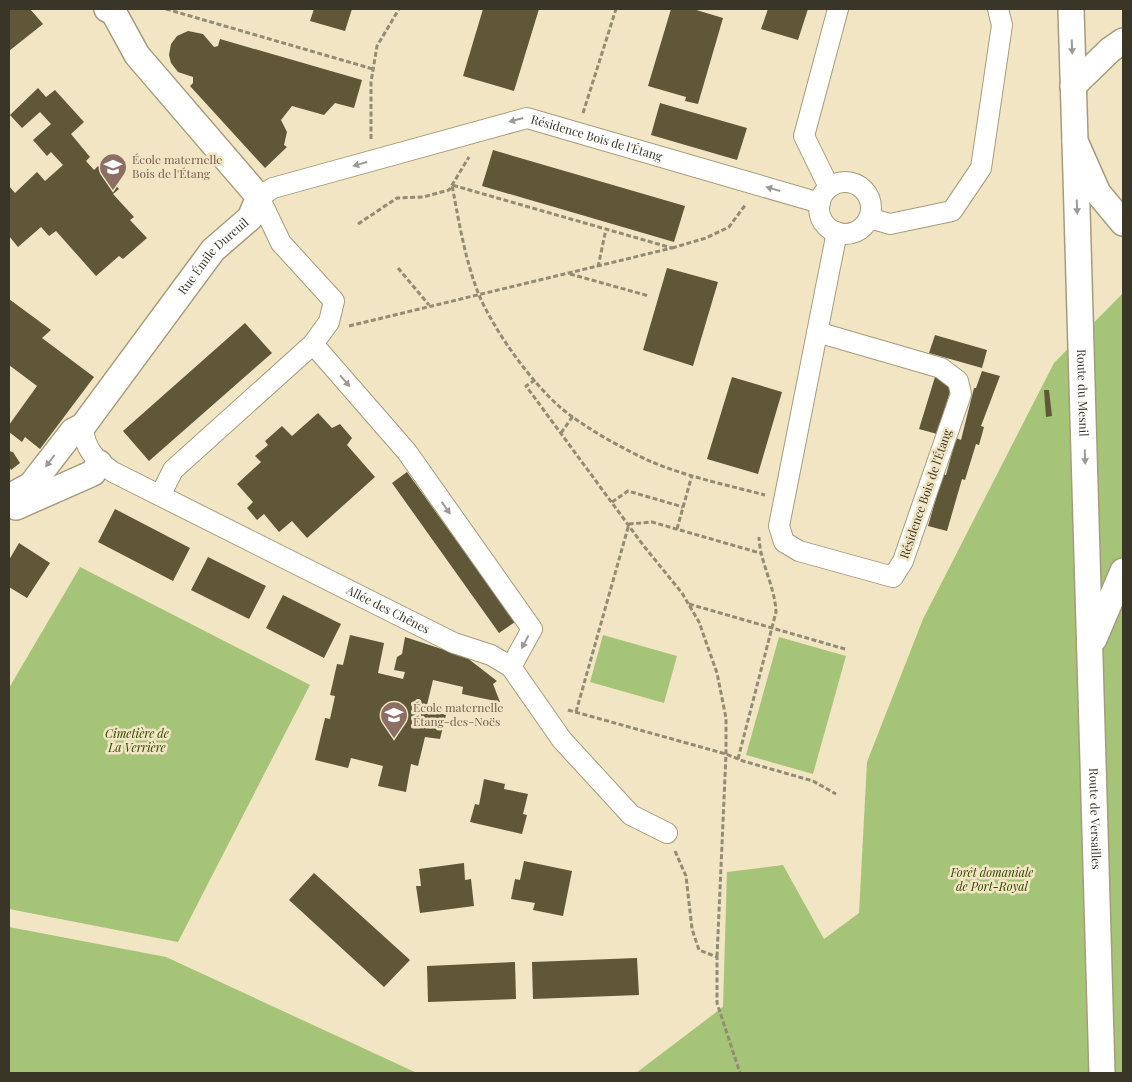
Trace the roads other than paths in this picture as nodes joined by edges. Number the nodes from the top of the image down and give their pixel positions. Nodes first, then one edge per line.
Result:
1 (107, 9) edge
2 (838, 9) edge
3 (998, 9) edge
4 (1070, 9) edge
5 (1123, 41) edge
6 (1073, 86) junction
7 (1075, 141) junction
8 (825, 195) junction
9 (259, 197) junction
10 (869, 218) junction
11 (1123, 222) edge
12 (837, 232) junction
13 (817, 332) junction
14 (313, 344) junction
15 (83, 426) junction
16 (99, 463) junction
17 (161, 494) junction
18 (9, 497) edge
19 (9, 510) edge
20 (1123, 570) edge
21 (1091, 646) junction
22 (511, 667) junction
23 (667, 833) road end
24 (1102, 1073) edge

1 - 9 street
2 - 8 street
3 - 10 street
4 -> 6 street
5 - 6 street
6 - 7 street, Route du Mesnil
7 - 11 street
7 -> 21 street, Route du Mesnil
8 -> 9 street, Résidence Bois de l'Étang
8 - 10 street, Résidence Bois de l'Étang
8 - 12 street
9 - 14 street
9 - 15 street, Rue Émile Dureuil
10 - 12 street
12 - 13 street, Résidence Bois de l'Étang
13 - 13 street, Résidence Bois de l'Étang
14 - 17 street
14 -> 22 street
15 - 16 street
15 -> 18 street, Rue Émile Dureuil
16 - 17 street, Allée des Chênes
16 - 19 street
17 - 22 street, Allée des Chênes
20 - 21 street, Route de Versailles
21 - 24 street, Route de Versailles
22 - 23 street, Allée des Chênes

